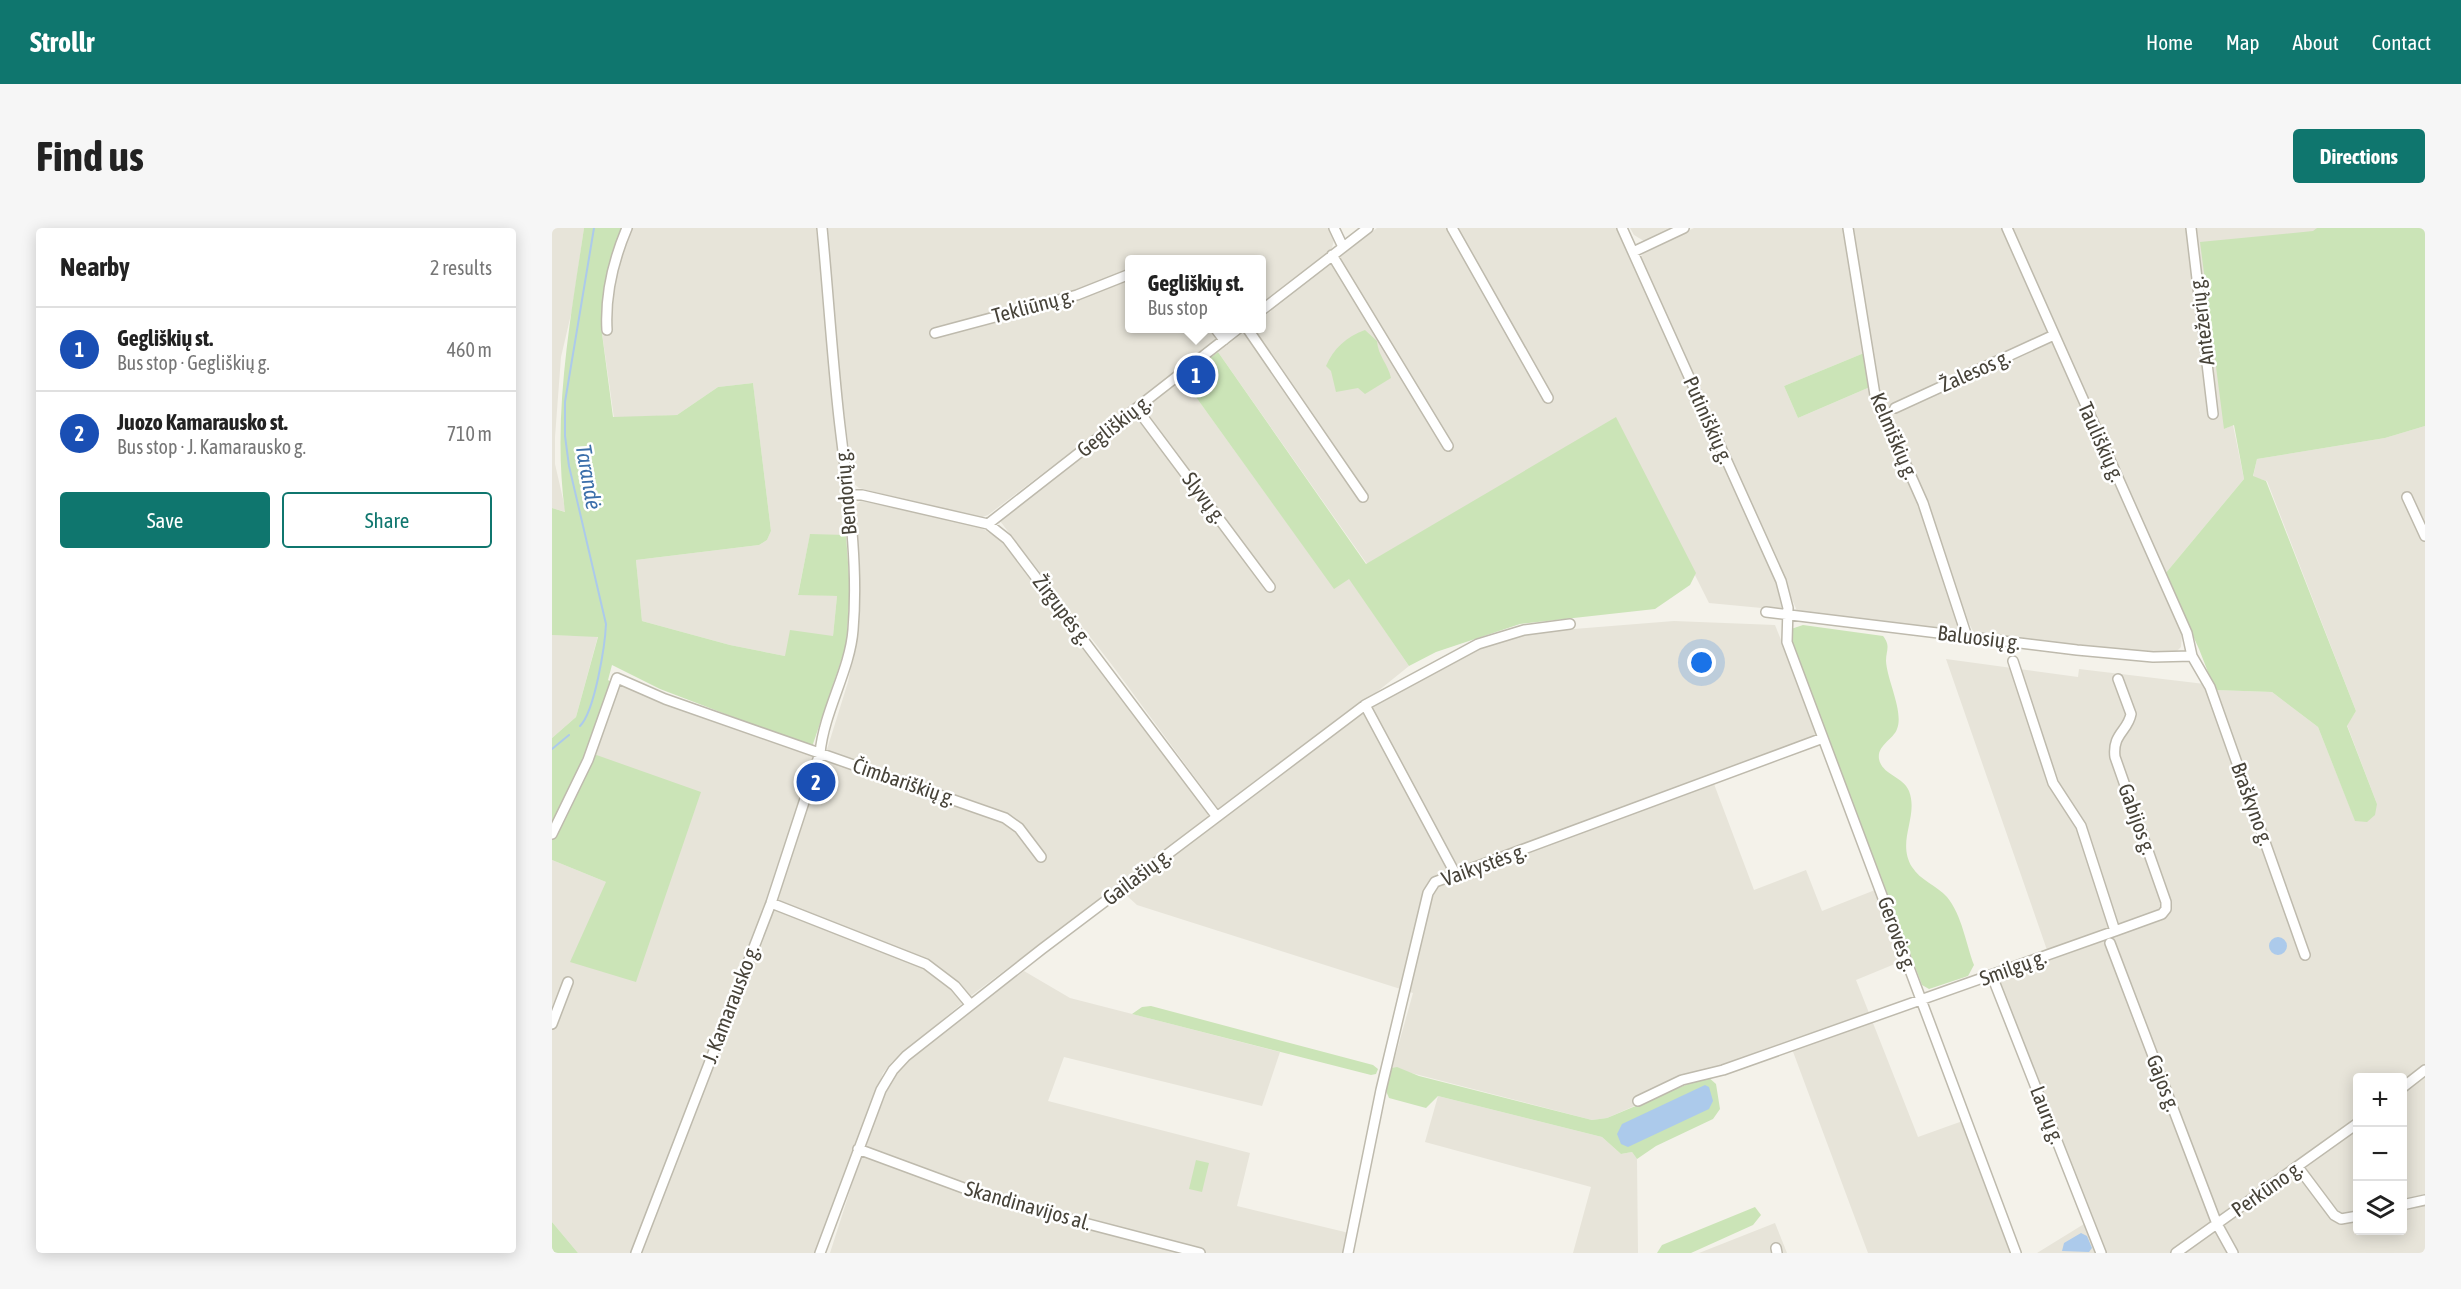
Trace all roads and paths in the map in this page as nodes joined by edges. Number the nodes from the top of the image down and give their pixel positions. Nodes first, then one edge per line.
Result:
1 (627, 228) edge
2 (822, 228) edge
3 (1334, 228) edge
4 (1368, 228) edge
5 (1452, 228) edge
6 (1622, 228) edge
7 (1684, 228) edge
8 (1848, 228) edge
9 (2007, 228) edge
10 (2191, 228) edge
11 (1343, 247) junction
12 (1633, 252) junction
13 (1332, 255) junction
14 (1125, 276) edge
15 (1266, 307) edge
16 (607, 330) dead end
17 (935, 333) dead end
18 (1219, 333) edge
19 (1233, 333) edge
20 (1250, 333) edge
21 (2054, 335) junction
22 (1224, 340) junction
23 (1548, 398) dead end
24 (1895, 408) dead end
25 (1137, 409) junction
26 (2213, 414) dead end
27 (1448, 446) dead end
28 (848, 495) junction
29 (1363, 497) dead end
30 (2407, 497) dead end
31 (988, 524) junction
32 (2425, 536) edge
33 (1270, 587) dead end
34 (1766, 612) dead end
35 (1788, 614) junction
36 (1570, 624) dead end
37 (1966, 637) junction
38 (2192, 656) junction
39 (2013, 661) dead end
40 (2118, 679) dead end
41 (1365, 705) junction
42 (1823, 738) junction
43 (820, 753) junction
44 (1217, 817) junction
45 (552, 834) edge
46 (1041, 856) dead end
47 (1456, 875) junction
48 (771, 903) junction
49 (2115, 931) junction
50 (2110, 943) dead end
51 (2305, 955) dead end
52 (1992, 976) junction
53 (568, 982) dead end
54 (1921, 1001) junction
55 (970, 1004) junction
56 (552, 1023) edge
57 (2425, 1070) edge
58 (2407, 1085) edge
59 (1638, 1101) dead end
60 (2353, 1127) edge
61 (858, 1149) junction
62 (2298, 1167) junction
63 (2425, 1200) edge
64 (2407, 1204) edge
65 (2353, 1217) edge
66 (2217, 1224) junction
67 (636, 1253) edge
68 (820, 1253) edge
69 (1200, 1253) edge
70 (1348, 1253) edge
71 (2016, 1253) edge
72 (2101, 1253) edge
73 (2176, 1253) edge
74 (2234, 1253) edge

1 - 16 street
2 - 28 street, Bendorių g.
3 - 11 street
4 - 11 street
5 - 23 street
6 - 12 street, Putiniškių g.
7 - 12 street
8 - 37 street, Kelmiškių g.
9 - 21 street, Tauliškių g.
10 - 26 street, Antežerių g.
11 - 13 street
12 - 35 street, Putiniškių g.
13 - 15 street
13 - 27 street
14 - 17 street, Tekliūnų g.
18 - 22 street
19 - 22 street, Gegliškių g.
20 - 29 street
21 - 24 street, Žalesos g.
21 - 38 street, Tauliškių g.
22 - 25 street, Gegliškių g.
25 - 31 street, Gegliškių g.
25 - 33 street, Slyvų g.
28 - 31 street
28 - 43 street, Bendorių g.
30 - 32 street
31 - 44 street, Žirgupės g.
34 - 35 street, Baluosių g.
35 - 37 street, Baluosių g.
35 - 42 street, Gerovės g.
36 - 41 street, Gailašių g.
37 - 38 street, Baluosių g.
38 - 51 street, Braškyno g.
39 - 49 street
40 - 49 street, Gabijos g.
41 - 44 street, Gailašių g.
41 - 47 street
42 - 47 street, Vaikystės g.
42 - 54 street, Gerovės g.
43 - 45 street, Čimbariškių g.
43 - 46 street, Čimbariškių g.
43 - 48 street, J. Kamarausko g.
44 - 55 street, Gailašių g.
47 - 70 street, Vaikystės g.
48 - 55 street
48 - 67 street, J. Kamarausko g.
49 - 52 street, Smilgų g.
50 - 66 street, Gajos g.
52 - 54 street, Smilgų g.
52 - 72 street, Laurų g.
53 - 56 street
54 - 59 street, Smilgų g.
54 - 71 street, Gerovės g.
55 - 61 street, Gailašių g.
57 - 58 street
60 - 62 street, Perkūno g.
61 - 68 street, Gailašių g.
61 - 69 street, Skandinavijos al.
62 - 65 street
62 - 66 street, Perkūno g.
63 - 64 street
66 - 73 street, Perkūno g.
66 - 74 street, Gajos g.

